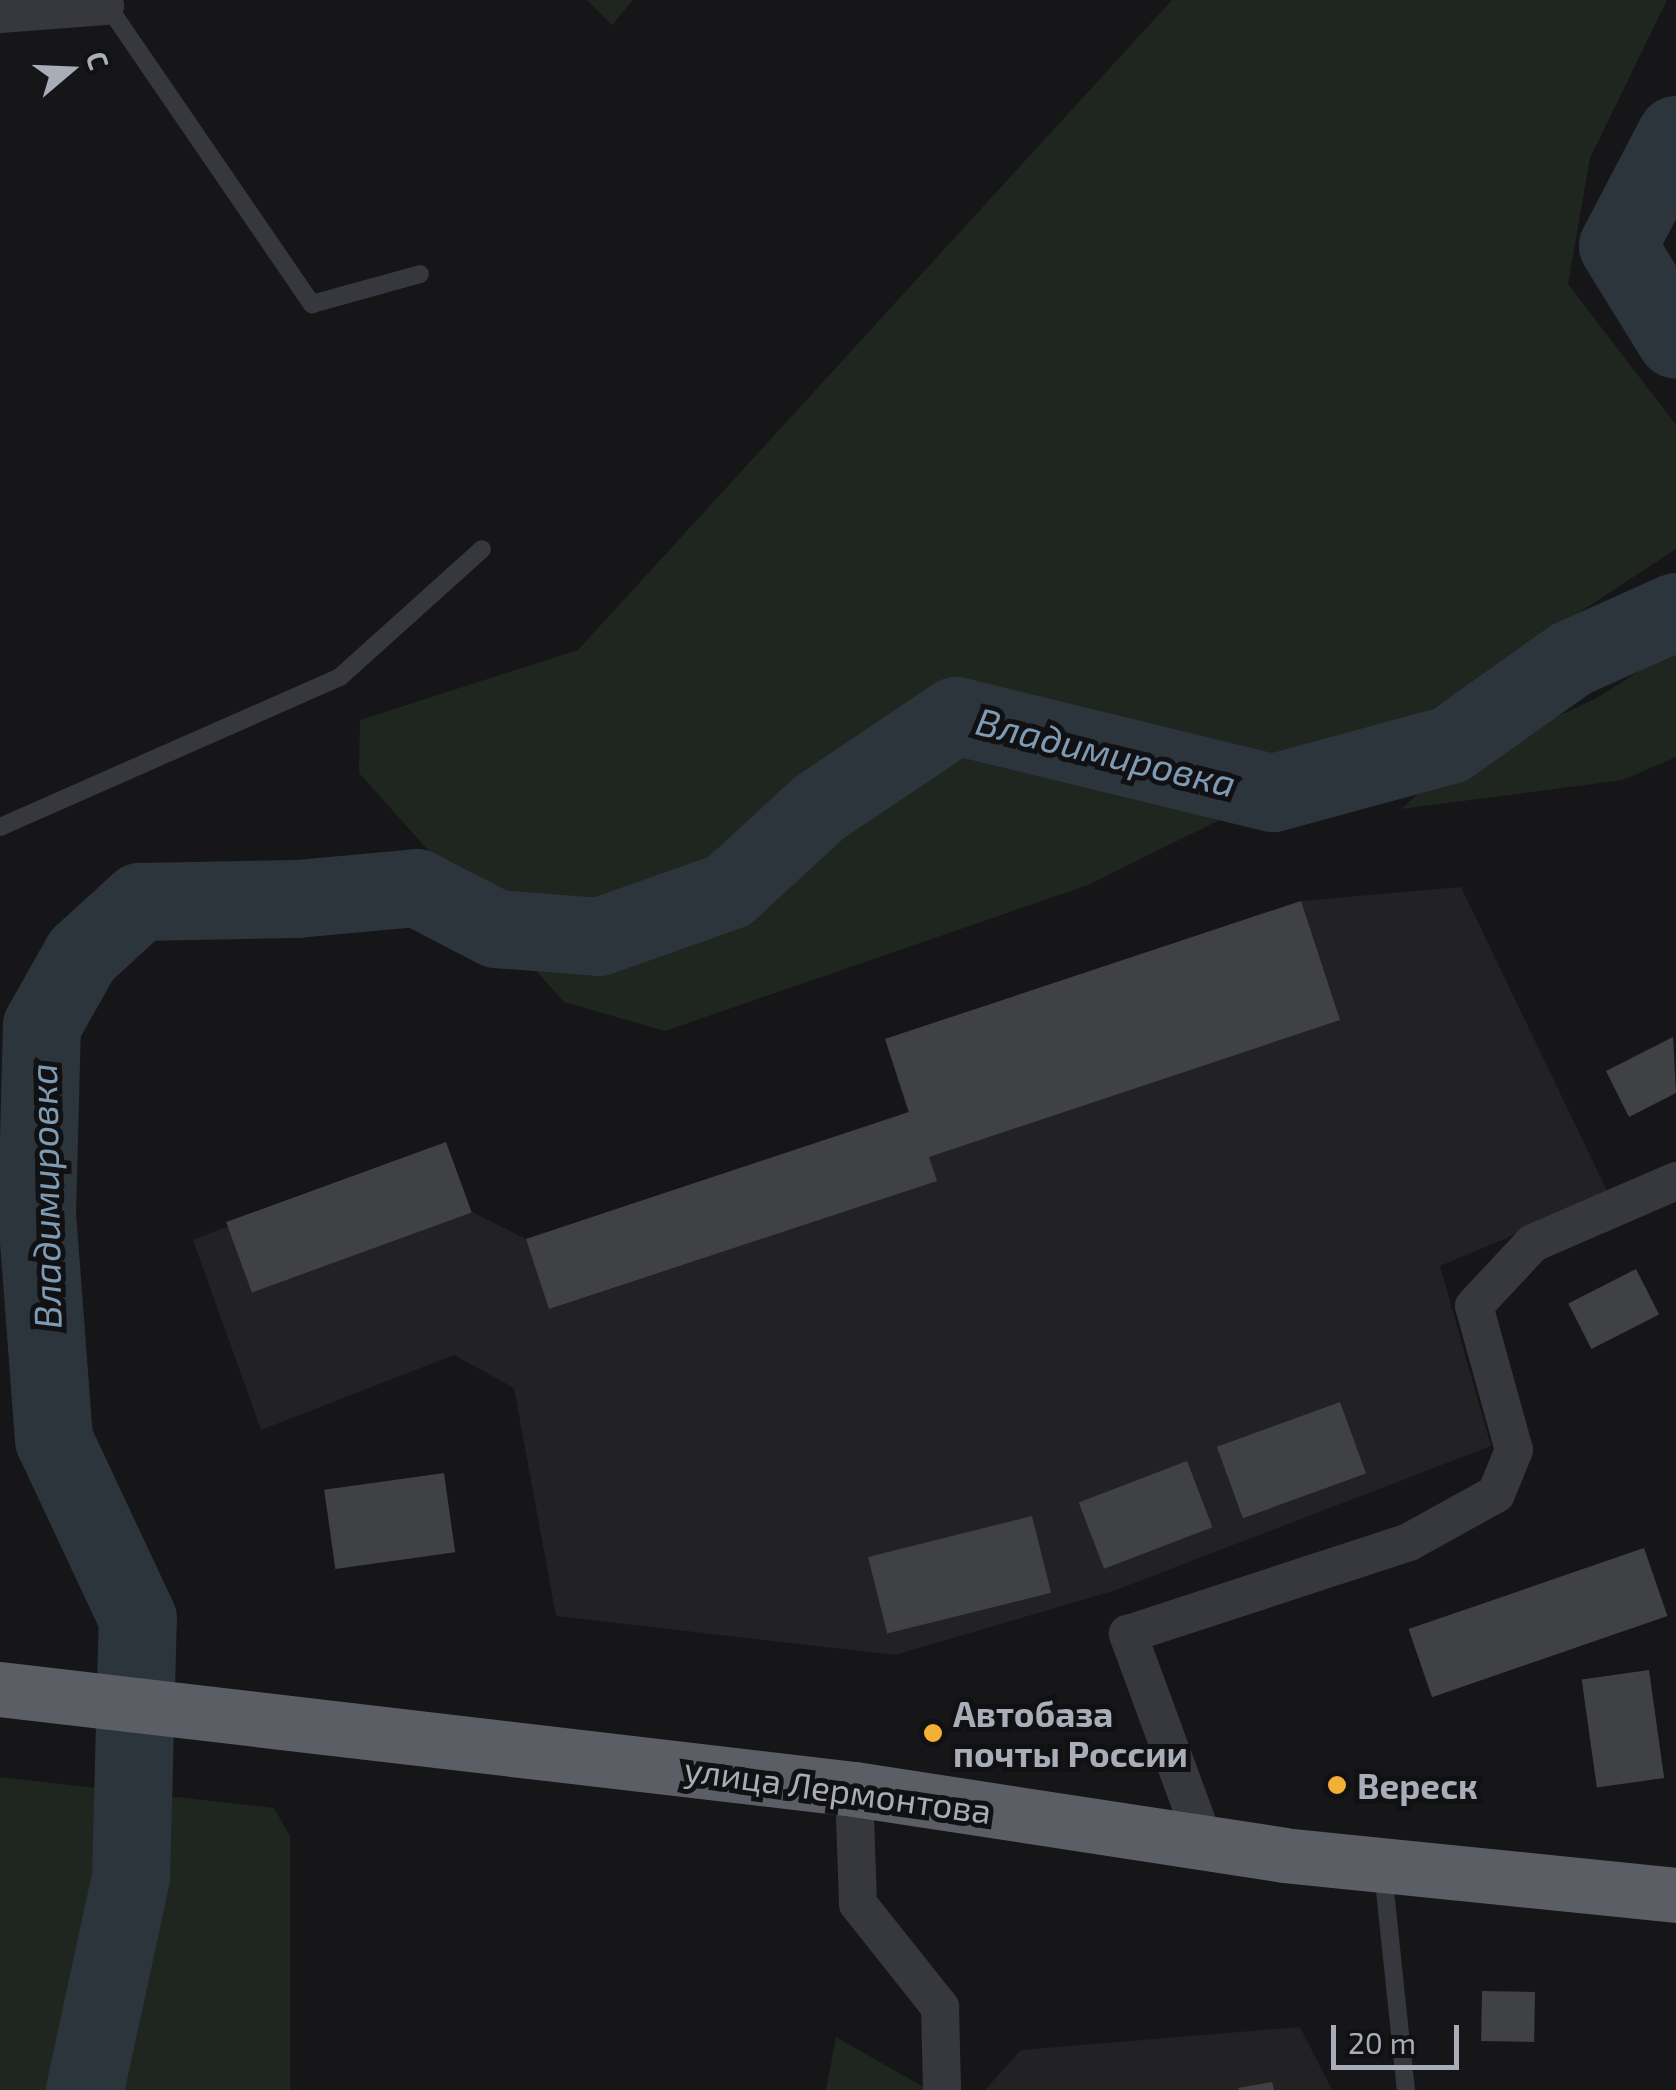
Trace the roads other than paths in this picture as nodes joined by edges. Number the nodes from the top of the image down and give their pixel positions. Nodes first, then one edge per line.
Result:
1 (108, 2) edge
2 (0, 14) edge
3 (420, 274) dead end
4 (482, 549) dead end
5 (0, 827) edge
6 (1676, 1181) edge
7 (23, 1691) edge
8 (854, 1789) junction
9 (1204, 1841) junction
10 (1383, 1864) junction
11 (1676, 1895) edge
12 (942, 2090) edge
13 (1406, 2090) edge

1 - 2 street
1 - 3 lane
4 - 5 lane
6 - 9 street
7 - 8 highway, улица Лермонтова
8 - 9 highway, улица Лермонтова
8 - 12 street
9 - 10 highway, улица Лермонтова
10 - 11 highway, улица Лермонтова
10 - 13 lane

